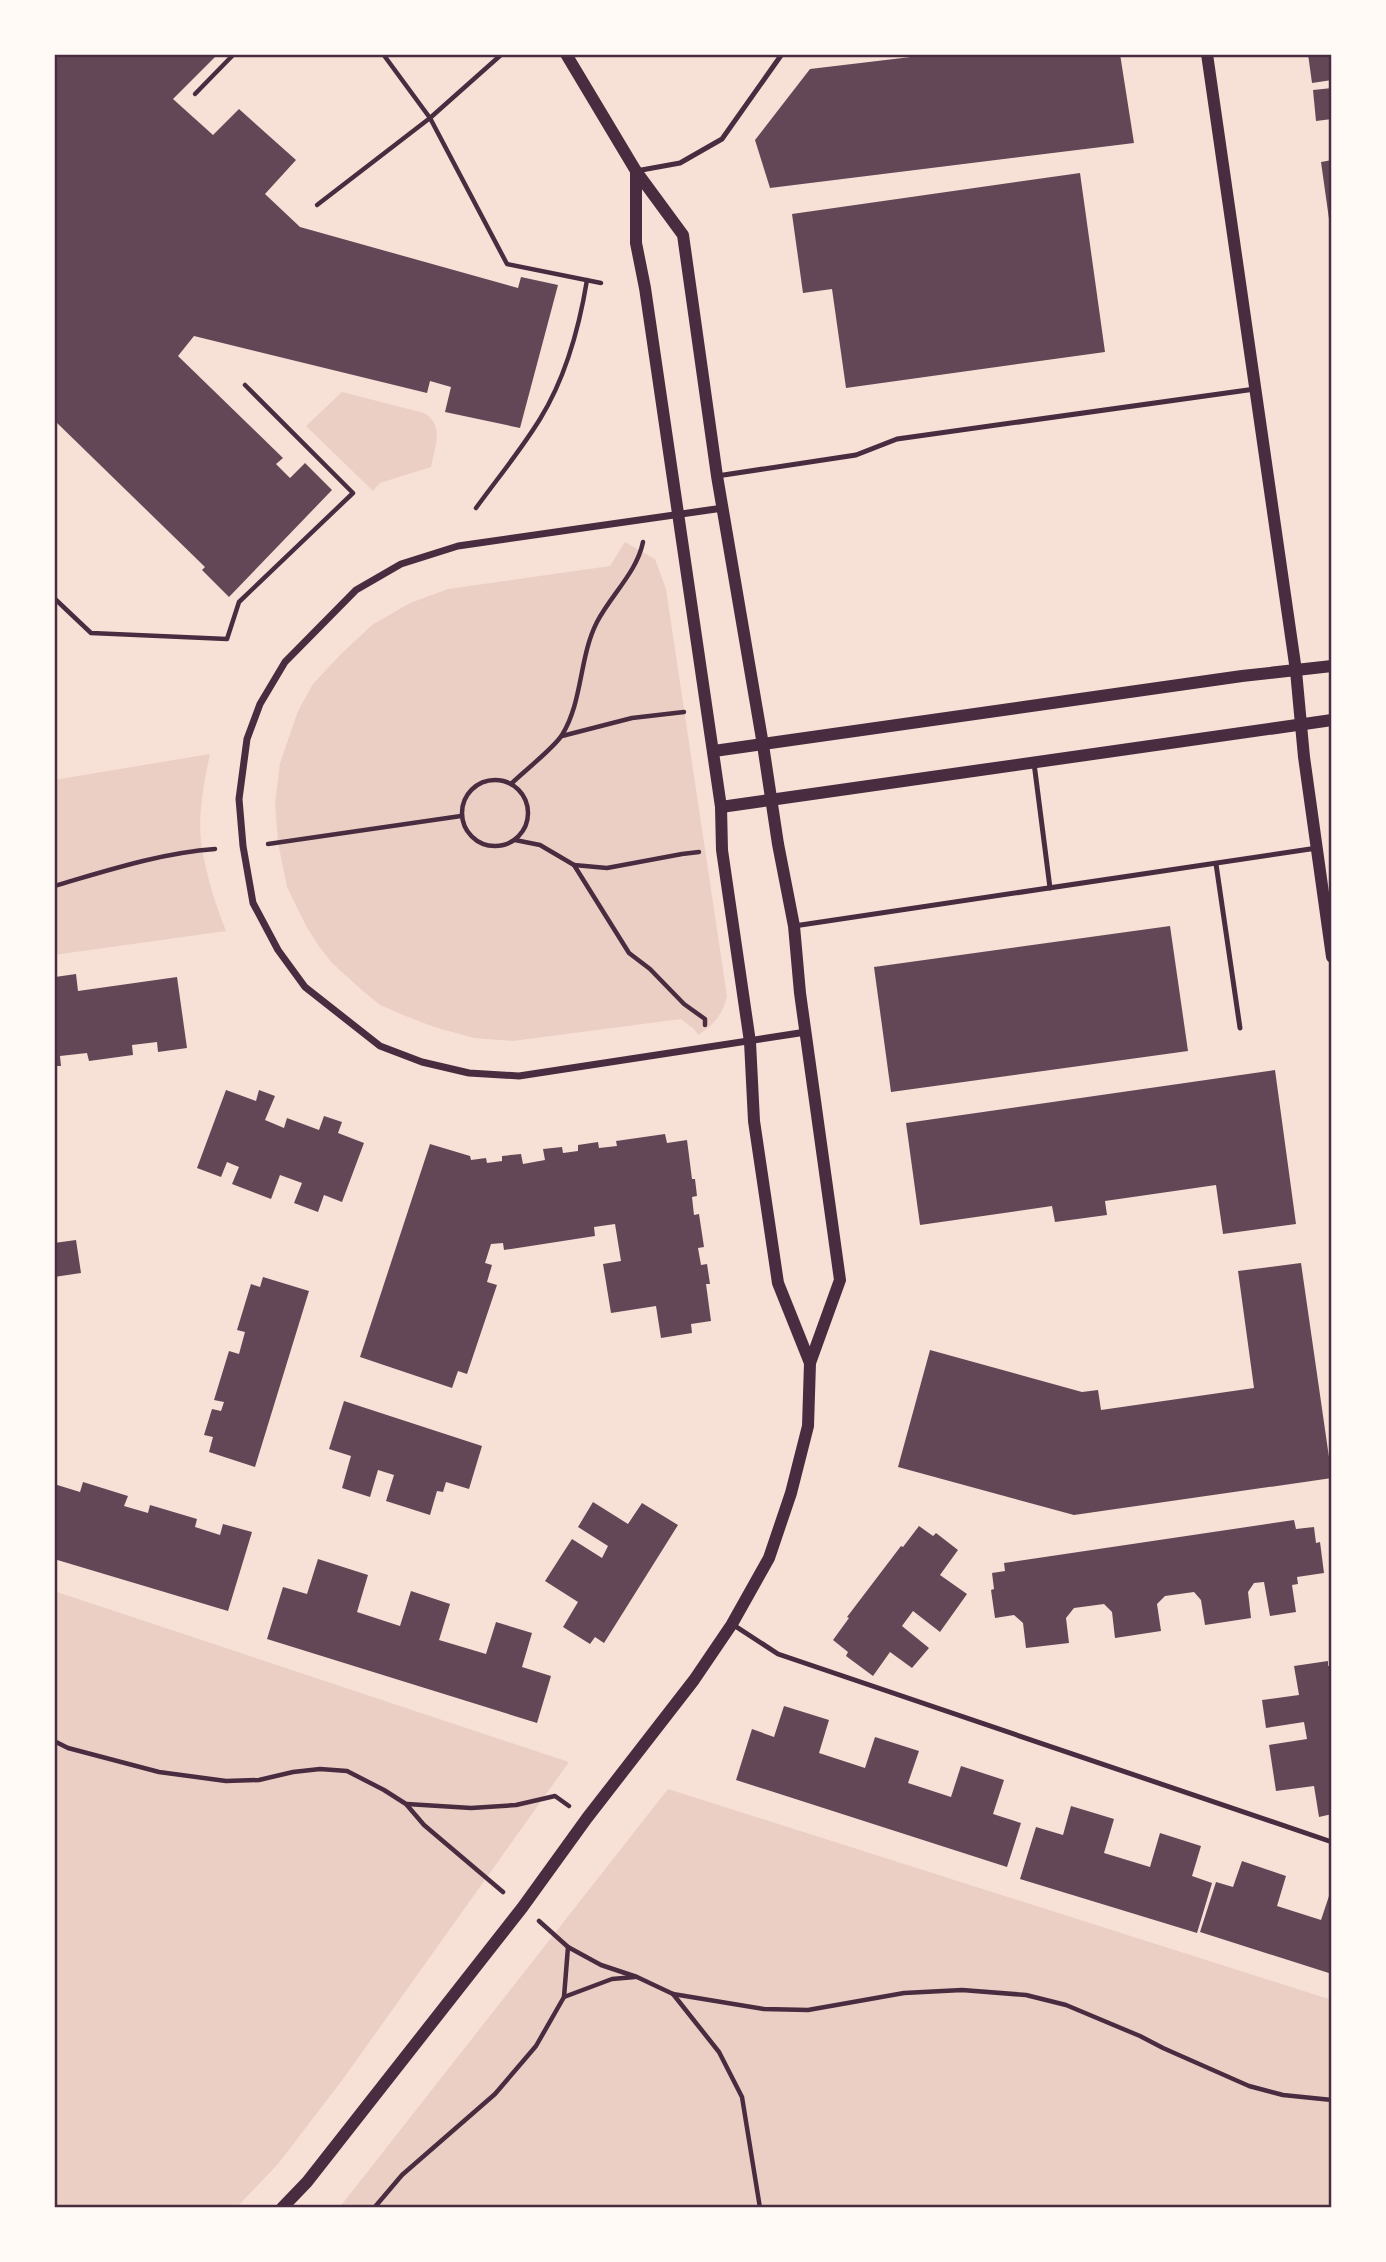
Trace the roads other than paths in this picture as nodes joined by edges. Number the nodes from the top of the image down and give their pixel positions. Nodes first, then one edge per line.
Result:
1 (566, 54) edge
2 (782, 54) edge
3 (1207, 54) edge
4 (636, 171) junction
5 (1257, 389) junction
6 (717, 476) junction
7 (723, 508) junction
8 (679, 514) junction
9 (1332, 666) edge
10 (1296, 671) junction
11 (1332, 720) edge
12 (1300, 724) junction
13 (763, 745) junction
14 (713, 751) junction
15 (1034, 761) junction
16 (772, 800) junction
17 (721, 807) junction
18 (1317, 848) junction
19 (1216, 864) junction
20 (1051, 888) junction
21 (794, 926) junction
22 (1332, 957) edge
23 (1240, 1028) dead end
24 (806, 1032) junction
25 (750, 1042) junction
26 (810, 1363) junction
27 (732, 1624) junction
28 (1332, 1842) edge
29 (282, 2208) edge

1 - 4 street
2 - 4 lane
3 - 5 street
4 - 6 street
4 - 8 street
5 - 6 lane
5 - 10 street
6 - 7 street
7 - 8 street
7 - 13 street
8 - 14 street
8 - 25 street
9 - 10 street
10 - 12 street
10 - 13 street
11 - 12 street
12 - 15 street
12 - 18 street
13 - 14 street
13 - 16 street
14 - 17 street
15 - 16 street
15 - 20 lane
16 - 17 street
16 - 21 street
17 - 25 street
18 - 19 lane
18 - 22 street
19 - 20 lane
19 - 23 lane
20 - 21 lane
21 - 24 street
24 - 25 street
24 - 26 street
25 - 26 street
26 - 27 street
27 - 28 lane
27 - 29 street

